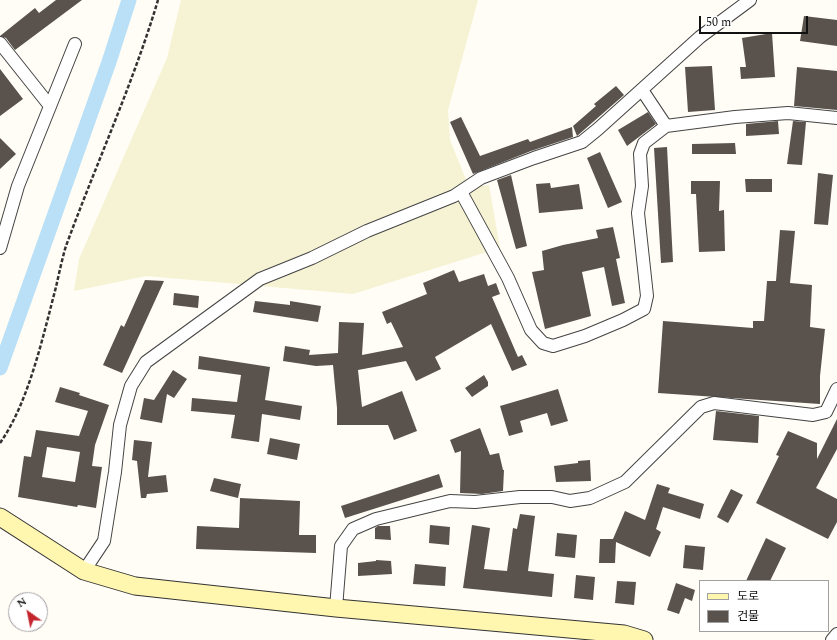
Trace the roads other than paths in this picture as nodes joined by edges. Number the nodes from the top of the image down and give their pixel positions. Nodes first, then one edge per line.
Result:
1 (750, 0) edge
2 (0, 43) edge
3 (75, 44) dead end
4 (642, 90) junction
5 (50, 106) junction
6 (837, 118) edge
7 (666, 126) junction
8 (461, 192) junction
9 (0, 248) edge
10 (837, 389) edge
11 (0, 517) edge
12 (84, 571) junction
13 (336, 608) junction
14 (837, 634) edge
15 (644, 640) edge
16 (832, 640) edge

1 - 4 street
2 - 5 street
3 - 5 street
4 - 7 street
4 - 8 street
5 - 9 street
6 - 7 street
7 - 8 street
8 - 12 street
10 - 13 street
11 - 12 main road
12 - 13 main road
13 - 15 main road
14 - 16 street

